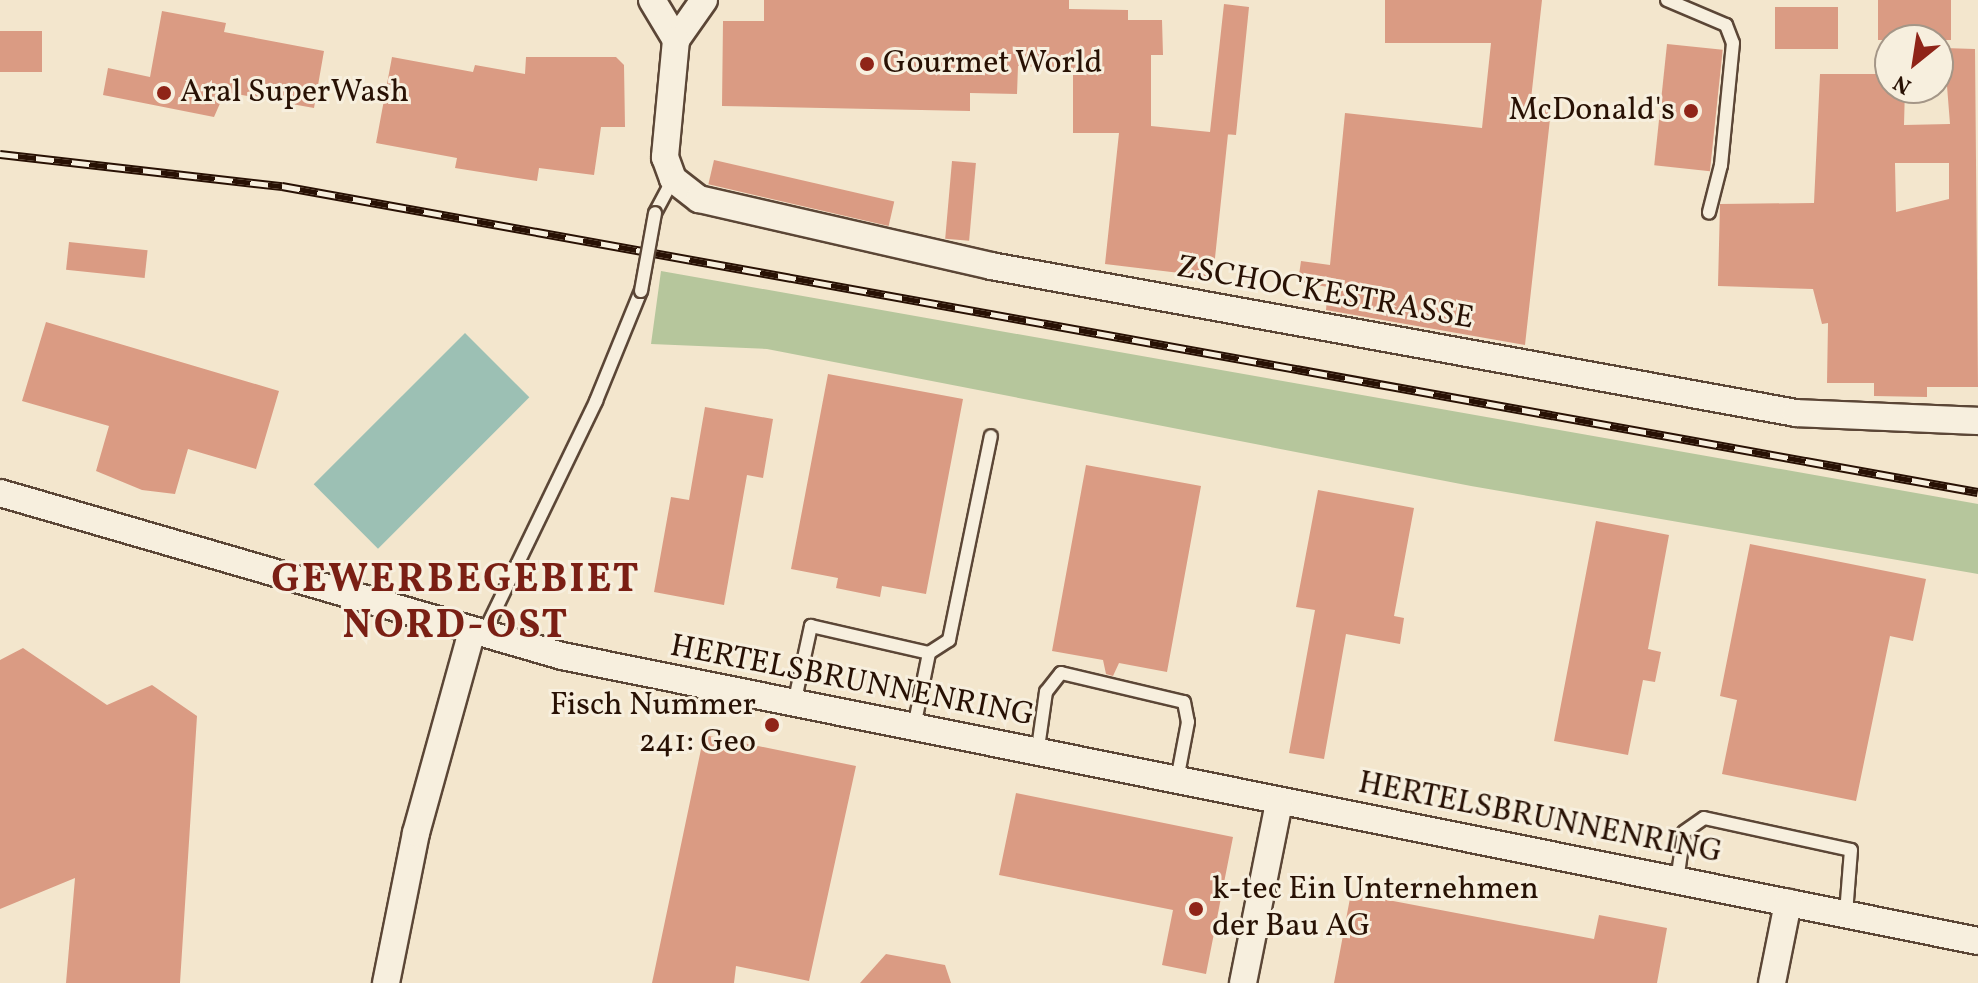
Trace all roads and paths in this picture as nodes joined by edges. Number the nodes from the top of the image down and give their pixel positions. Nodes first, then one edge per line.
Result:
1 (652, 0) edge
2 (704, 0) edge
3 (1667, 0) edge
4 (676, 40) junction
5 (673, 179) junction
6 (1709, 212) dead end
7 (1978, 421) edge
8 (991, 436) dead end
9 (0, 493) edge
10 (478, 632) junction
11 (929, 653) junction
12 (793, 706) junction
13 (913, 730) junction
14 (1037, 755) junction
15 (1176, 782) junction
16 (1279, 803) junction
17 (1677, 881) junction
18 (1788, 903) junction
19 (1846, 914) junction
20 (1978, 941) edge
21 (386, 983) edge
22 (1243, 983) edge
23 (1772, 983) edge

1 - 4 street
2 - 4 street
3 - 6 lane
4 - 5 street
5 - 7 street, ZSCHOCKESTRASSE
5 - 10 lane, bridge
8 - 11 lane
9 - 10 street, HERTELSBRUNNENRING
10 - 12 street, HERTELSBRUNNENRING
10 - 21 street
11 - 12 lane
11 - 13 lane
12 - 13 street, HERTELSBRUNNENRING
13 - 14 street, HERTELSBRUNNENRING
14 - 15 street, HERTELSBRUNNENRING
14 - 15 lane
15 - 16 street, HERTELSBRUNNENRING
16 - 17 street, HERTELSBRUNNENRING
16 - 22 street
17 - 18 street, HERTELSBRUNNENRING
17 - 19 lane
18 - 19 street, HERTELSBRUNNENRING
18 - 23 street
19 - 20 street, HERTELSBRUNNENRING

